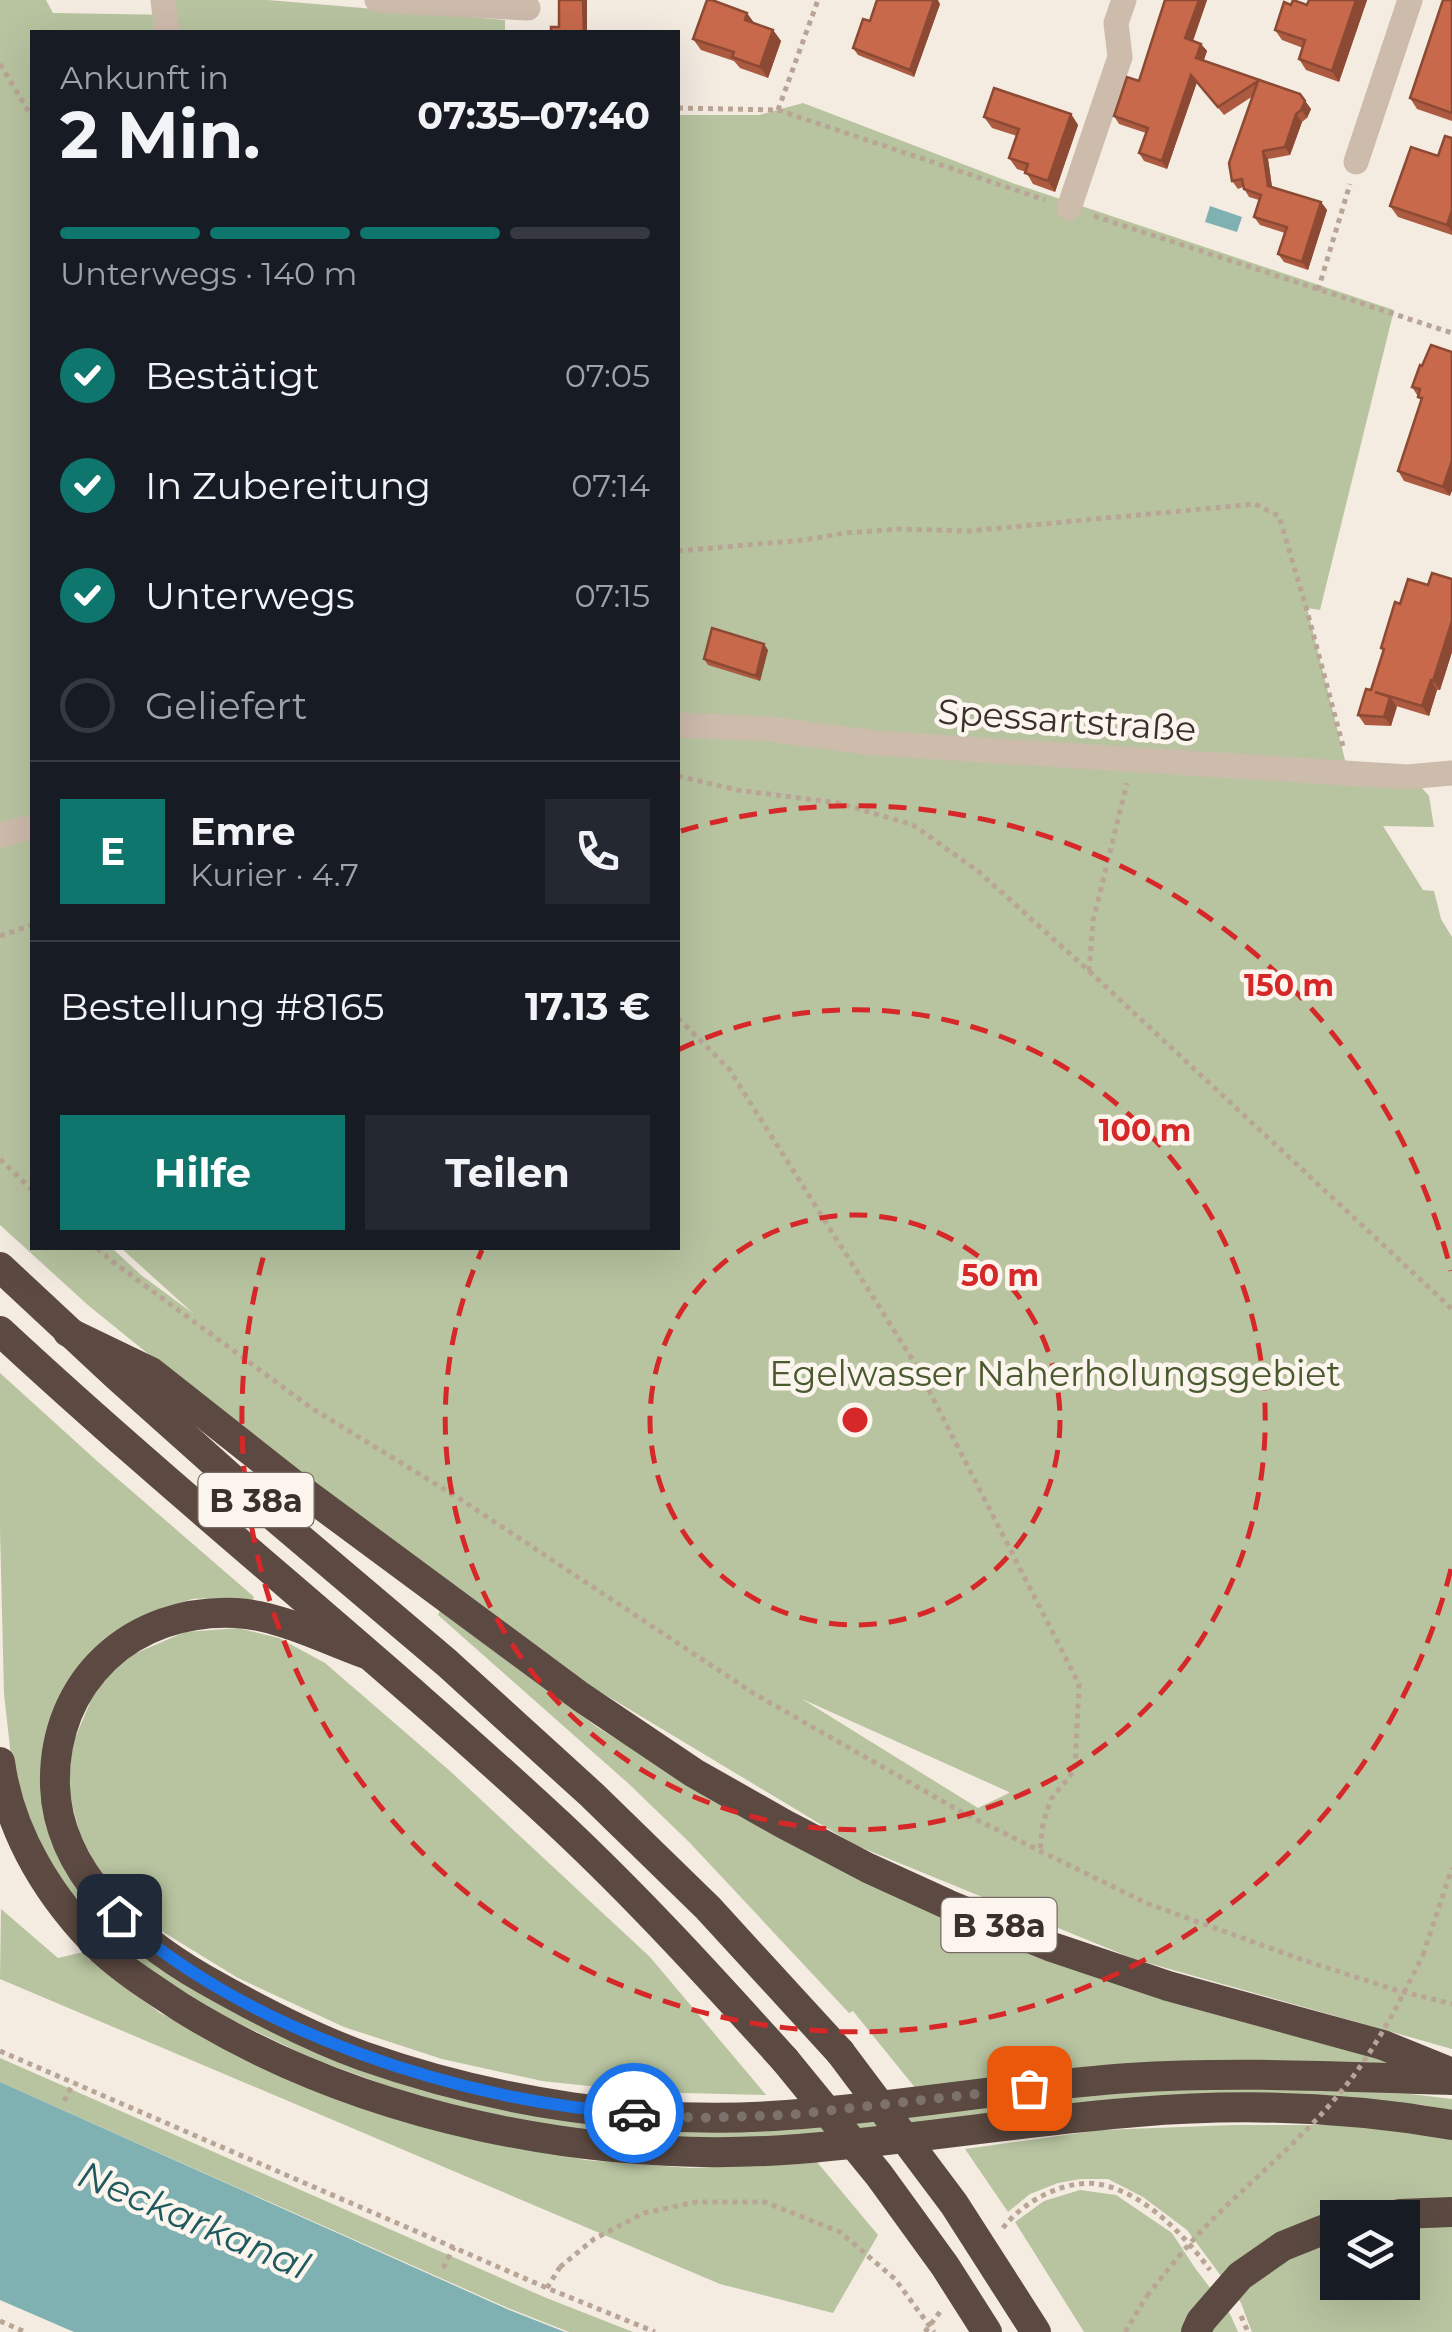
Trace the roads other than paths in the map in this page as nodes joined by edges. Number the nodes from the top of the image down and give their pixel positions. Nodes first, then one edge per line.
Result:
1 (163, 0) edge
2 (377, 0) edge
3 (1410, 0) edge
4 (528, 8) dead end
5 (1120, 12) edge
6 (167, 30) edge
7 (1356, 162) road end
8 (1069, 208) dead end
9 (680, 726) edge
10 (1452, 774) edge
11 (30, 828) edge
12 (0, 835) edge
13 (0, 1268) edge
14 (0, 1331) edge
15 (68, 1332) junction
16 (366, 1654) junction
17 (0, 1762) edge
18 (1452, 2077) edge
19 (1452, 2124) edge
20 (1452, 2212) edge
21 (1420, 2213) edge
22 (1320, 2231) edge
23 (987, 2332) edge
24 (1036, 2332) edge
25 (1196, 2332) edge

1 - 6 street
2 - 4 street
3 - 7 street
5 - 8 street
9 - 10 street, Spessartstraße
11 - 12 street
13 - 15 highway, B 38a
14 - 16 highway, B 38a
15 - 18 highway, B 38a
15 - 24 highway, B 38a, bridge
16 - 18 highway, B 38a
16 - 23 highway, B 38a, bridge
17 - 19 highway
20 - 21 highway
22 - 25 highway, bridge

